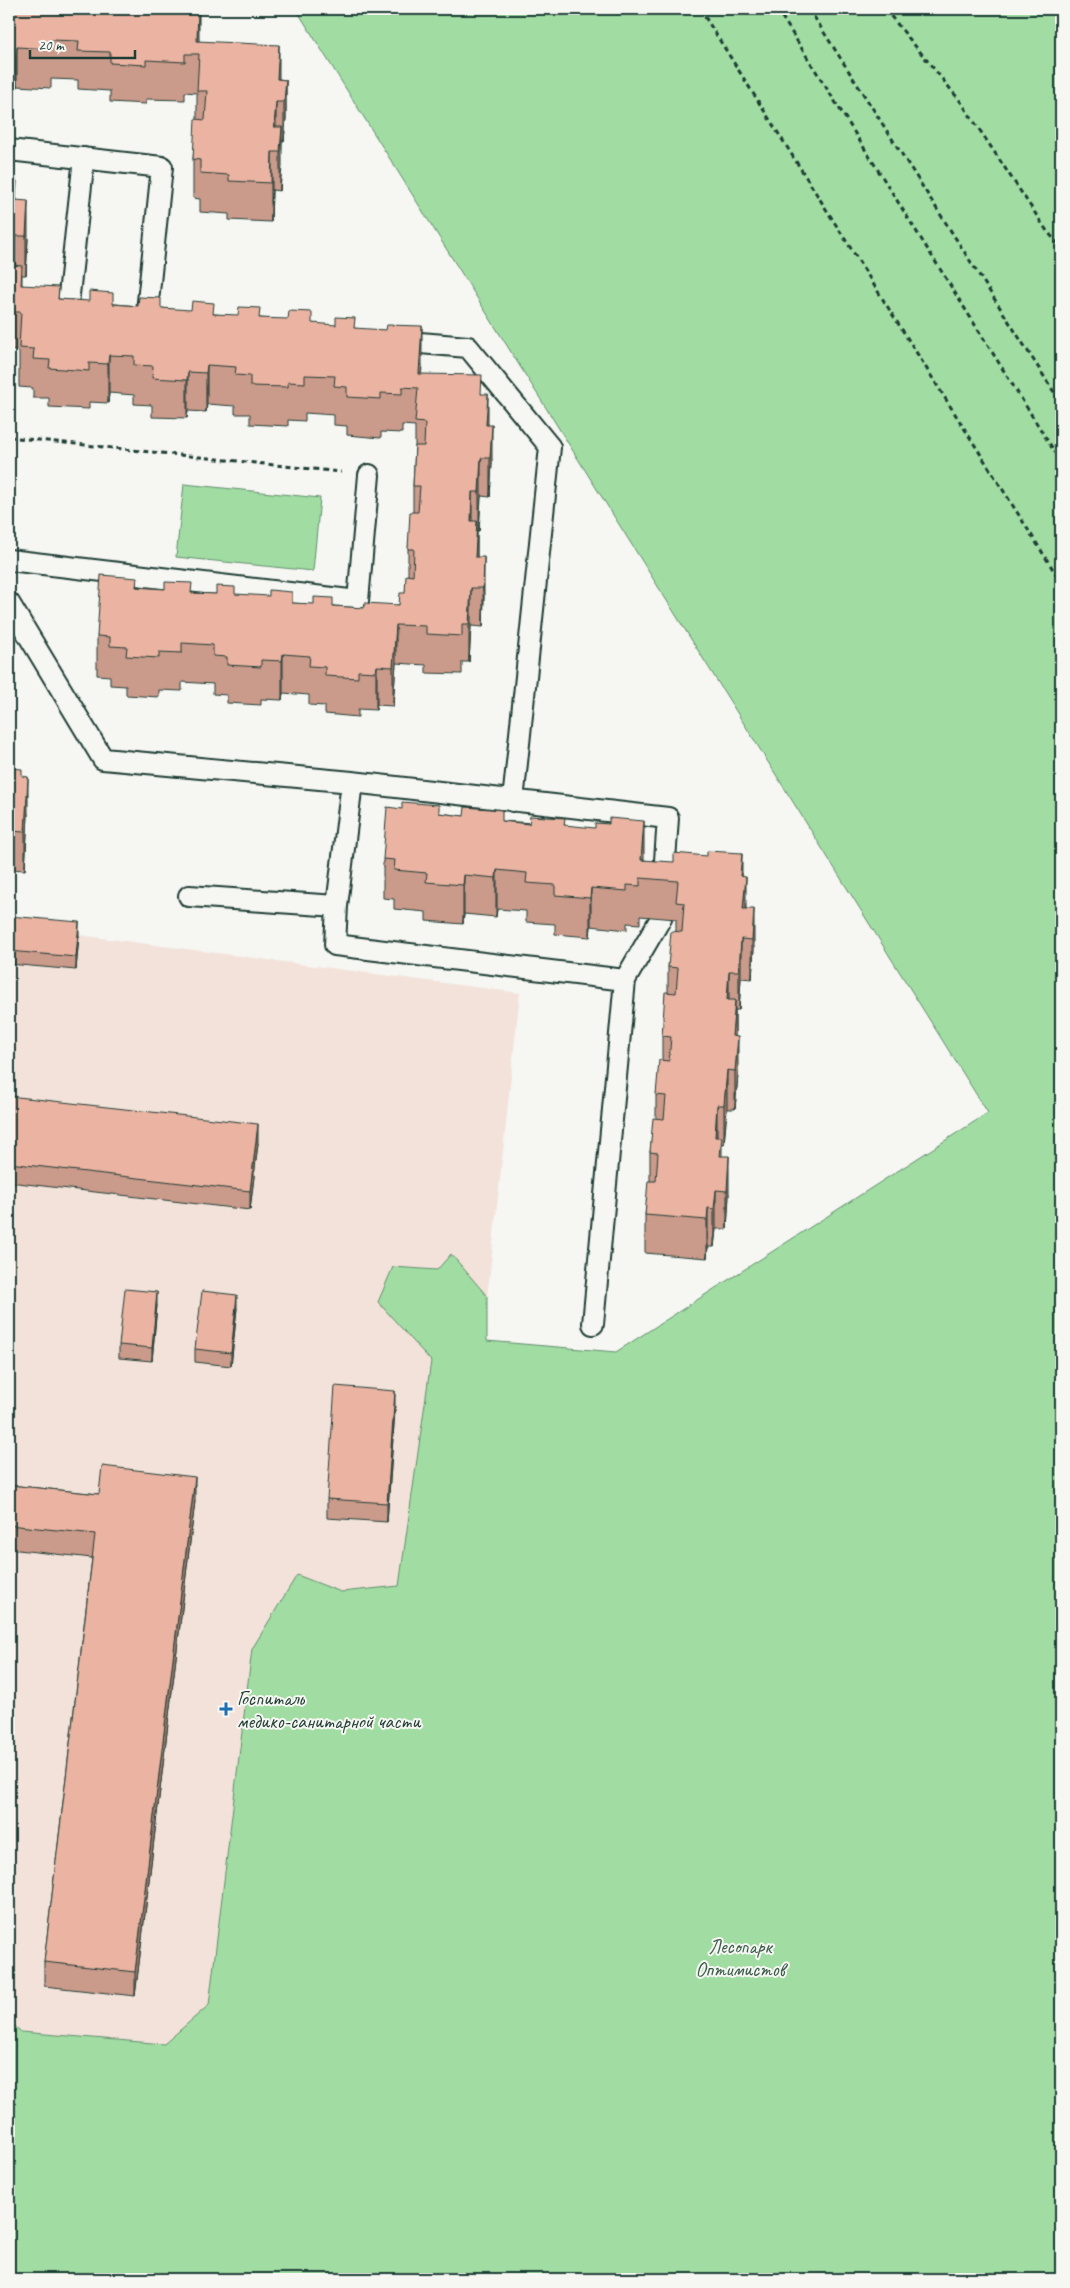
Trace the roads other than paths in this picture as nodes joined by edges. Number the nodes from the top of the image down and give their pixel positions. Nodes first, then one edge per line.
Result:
1 (9, 150) edge
2 (84, 158) junction
3 (97, 316) edge
4 (146, 321) edge
5 (380, 340) edge
6 (369, 475) road end
7 (9, 560) edge
8 (9, 604) edge
9 (352, 782) junction
10 (513, 801) junction
11 (188, 896) dead end
12 (336, 906) junction
13 (625, 980) junction
14 (593, 1324) dead end

1 - 2 lane
2 - 3 lane
2 - 4 lane
5 - 10 lane
6 - 7 lane
8 - 9 lane
9 - 10 lane
9 - 12 lane
10 - 13 lane
11 - 12 lane
12 - 13 lane
13 - 14 lane

